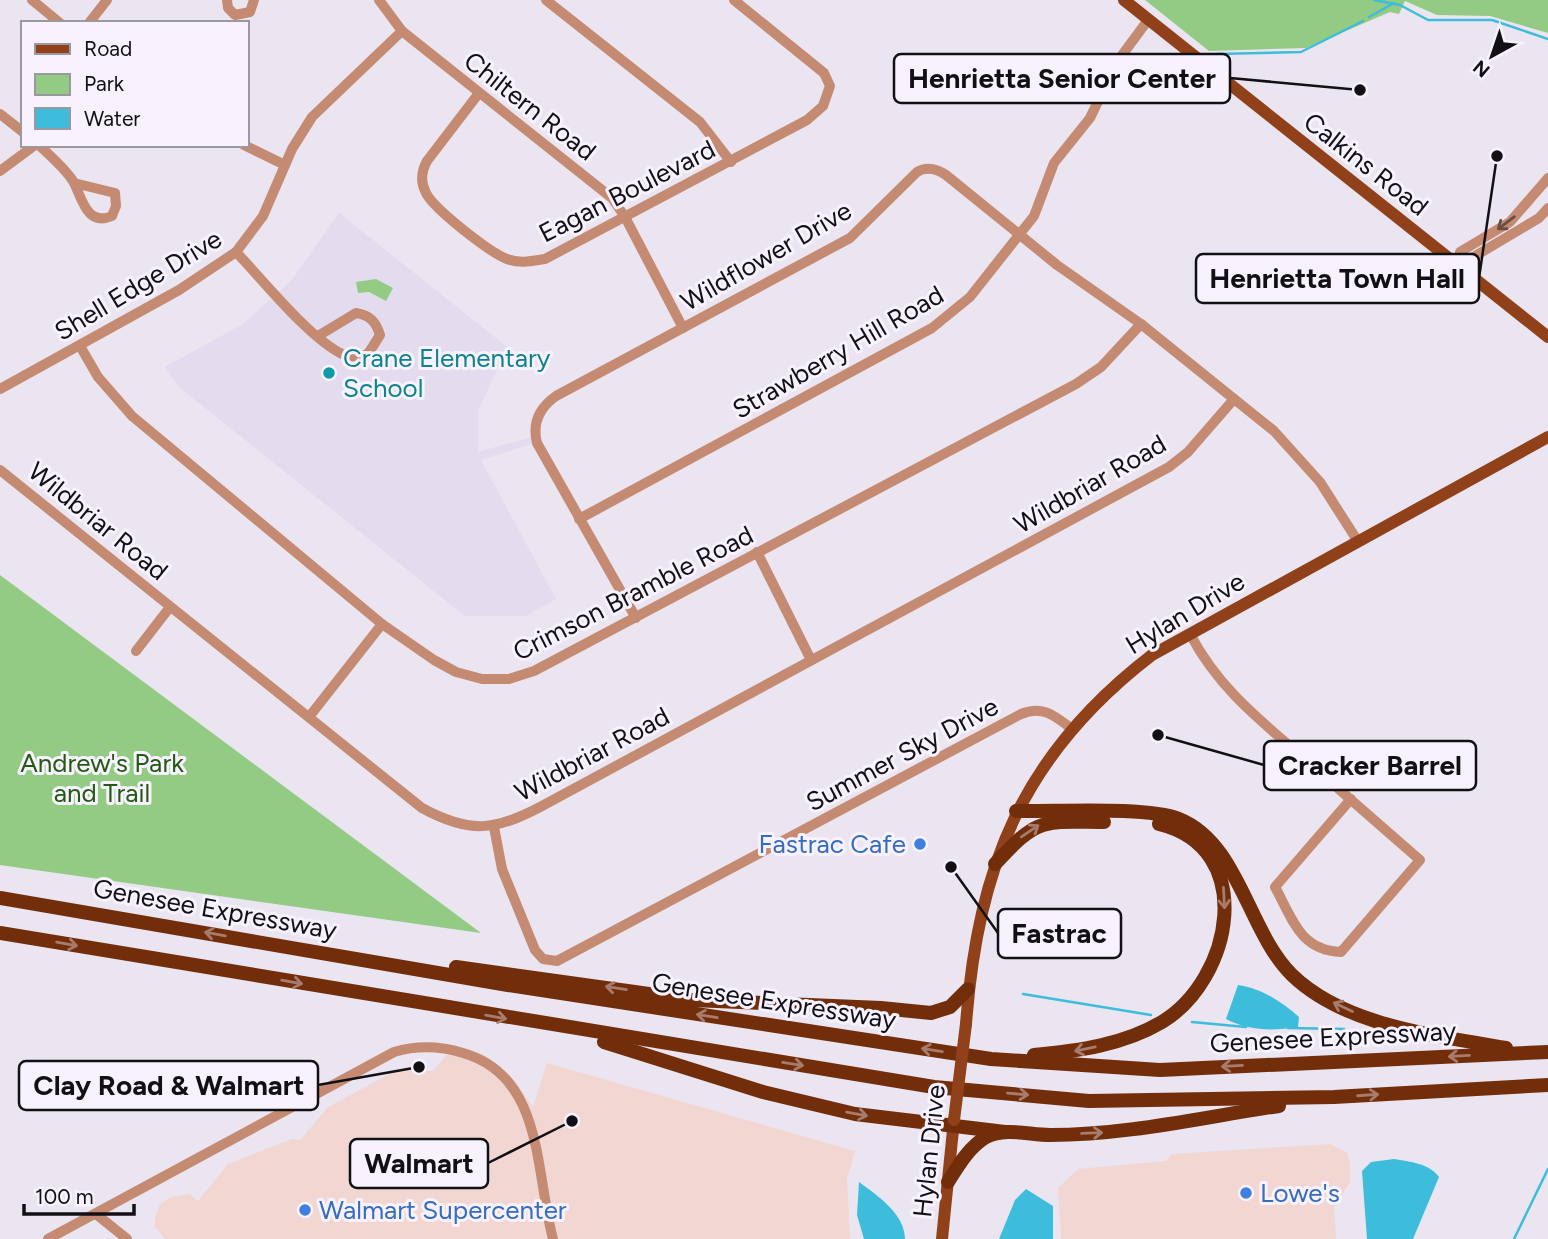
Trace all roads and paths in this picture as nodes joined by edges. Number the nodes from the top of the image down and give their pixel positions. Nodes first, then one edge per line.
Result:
1 (32, 0) edge
2 (107, 0) edge
3 (227, 0) edge
4 (254, 0) edge
5 (379, 0) edge
6 (546, 0) edge
7 (734, 0) edge
8 (1124, 0) edge
9 (1148, 20) junction
10 (58, 21) edge
11 (91, 21) edge
12 (402, 31) junction
13 (479, 93) junction
14 (0, 114) edge
15 (21, 130) edge
16 (34, 147) edge
17 (39, 147) edge
18 (248, 147) edge
19 (731, 162) junction
20 (285, 165) junction
21 (0, 171) edge
22 (1548, 178) edge
23 (74, 183) junction
24 (1548, 208) edge
25 (625, 217) junction
26 (1020, 236) junction
27 (236, 252) junction
28 (1458, 261) junction
29 (1141, 324) junction
30 (683, 328) junction
31 (318, 336) junction
32 (1548, 337) edge
33 (80, 346) junction
34 (0, 389) edge
35 (1234, 399) junction
36 (1548, 437) edge
37 (0, 470) edge
38 (579, 519) junction
39 (1357, 540) junction
40 (758, 552) junction
41 (170, 607) junction
42 (636, 618) junction
43 (382, 624) junction
44 (1190, 634) junction
45 (136, 650) dead end
46 (811, 660) junction
47 (309, 717) junction
48 (1072, 729) junction
49 (1351, 799) junction
50 (1016, 811) junction
51 (494, 827) junction
52 (995, 864) junction
53 (0, 898) edge
54 (0, 933) edge
55 (306, 949) junction
56 (968, 989) junction
57 (556, 1027) junction
58 (1528, 1052) junction
59 (1548, 1052) edge
60 (990, 1059) junction
61 (1548, 1085) edge
62 (1334, 1097) junction
63 (954, 1123) junction
64 (1004, 1132) junction
65 (948, 1182) junction
66 (96, 1214) junction
67 (552, 1237) edge
68 (48, 1239) edge
69 (127, 1239) edge
70 (942, 1239) edge

1 - 10 street
2 - 11 street
3 - 4 street
5 - 12 street, Chiltern Road
6 - 19 street
7 - 19 street, Eagan Boulevard
8 - 9 main road, Calkins Road
9 - 26 street, Strawberry Hill Road
9 - 28 main road, Calkins Road
12 - 13 street, Chiltern Road
12 - 20 street, Shell Edge Drive
13 - 25 street, Chiltern Road
13 - 25 street, Eagan Boulevard
14 - 15 street
16 - 21 street
17 - 23 street
18 - 20 street
19 - 25 street, Eagan Boulevard
20 - 27 street, Shell Edge Drive
22 -> 28 street
23 - 23 street
24 - 28 street
25 - 30 street, Chiltern Road
26 - 29 street, Wildflower Drive
26 - 30 street, Wildflower Drive
26 - 38 street, Strawberry Hill Road
27 - 31 street
27 - 33 street, Shell Edge Drive
28 - 32 main road, Calkins Road
29 - 35 street, Wildflower Drive
29 - 40 street, Crimson Bramble Road
30 - 38 street, Wildflower Drive
31 - 31 street
33 - 34 street, Shell Edge Drive
33 - 43 street, Crimson Bramble Road
35 - 39 street, Wildflower Drive
35 - 46 street, Wildbriar Road
36 - 39 main road, Hylan Drive
37 - 41 street, Wildbriar Road
38 - 42 street, Wildflower Drive
39 - 44 main road, Hylan Drive
40 - 42 street, Crimson Bramble Road
40 - 46 street
41 - 45 street
41 - 47 street, Wildbriar Road
42 - 43 street, Crimson Bramble Road
43 - 47 street
44 - 48 main road, Hylan Drive
44 - 49 street
46 - 51 street, Wildbriar Road
47 - 51 street, Wildbriar Road
48 - 50 main road, Hylan Drive
48 - 51 street, Summer Sky Drive
49 - 49 street
50 - 52 main road, Hylan Drive
58 -> 50 highway
52 - 56 main road, Hylan Drive
52 -> 60 highway
55 -> 53 highway, Genesee Expressway
54 -> 57 highway
56 -> 55 highway
60 -> 55 highway, Genesee Expressway
56 - 63 main road, Hylan Drive, bridge
57 -> 62 highway
57 -> 63 highway
58 - 59 highway, Genesee Expressway
58 -> 60 highway, Genesee Expressway
62 -> 61 highway
64 -> 62 highway
63 - 64 highway
63 - 65 main road, Hylan Drive
64 - 65 highway
65 - 70 main road, Hylan Drive
66 - 67 street
66 - 68 street
66 - 69 street

